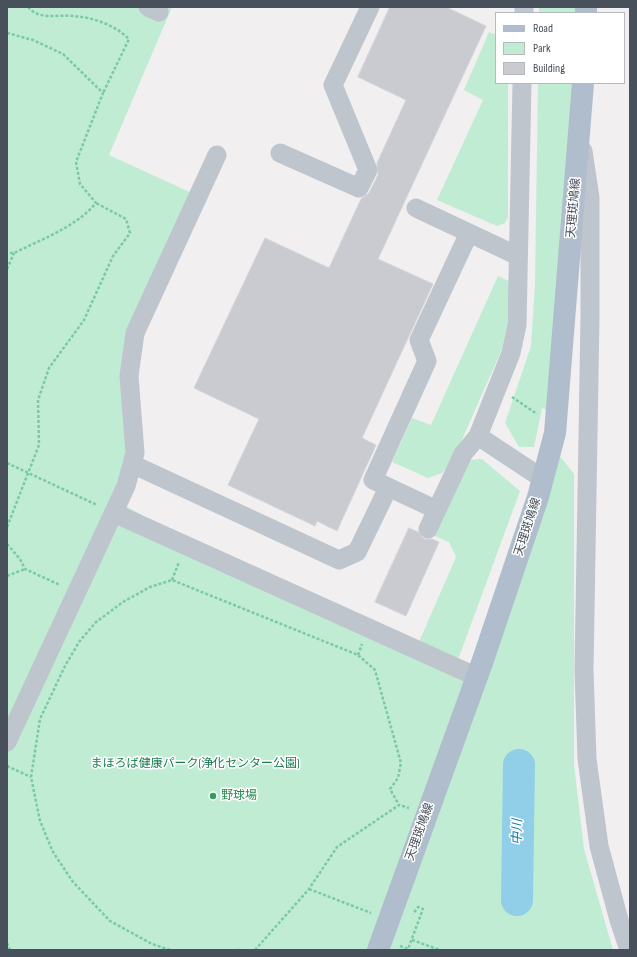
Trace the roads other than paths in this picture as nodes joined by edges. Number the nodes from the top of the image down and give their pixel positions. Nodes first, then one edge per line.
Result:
1 (370, 7) edge
2 (522, 84) edge
3 (583, 84) edge
4 (580, 133) junction
5 (280, 152) dead end
6 (217, 155) dead end
7 (416, 208) dead end
8 (469, 233) junction
9 (518, 256) junction
10 (478, 436) junction
11 (132, 464) junction
12 (542, 479) junction
13 (388, 488) junction
14 (437, 510) junction
15 (114, 513) junction
16 (428, 529) dead end
17 (477, 677) junction
18 (7, 742) edge
19 (378, 950) edge
20 (629, 950) edge

1 - 5 lane
2 - 9 lane
3 - 4 main road, 天理斑鳩線
4 - 12 main road, 天理斑鳩線
4 - 20 lane
6 - 11 lane
7 - 8 lane
8 - 9 lane
8 - 13 lane
9 - 10 lane
10 - 12 lane
10 - 14 lane
11 - 13 lane
11 - 15 lane
12 - 17 main road, 天理斑鳩線
13 - 14 lane
14 - 16 lane
15 - 17 lane
15 - 18 lane
17 - 19 main road, 天理斑鳩線

